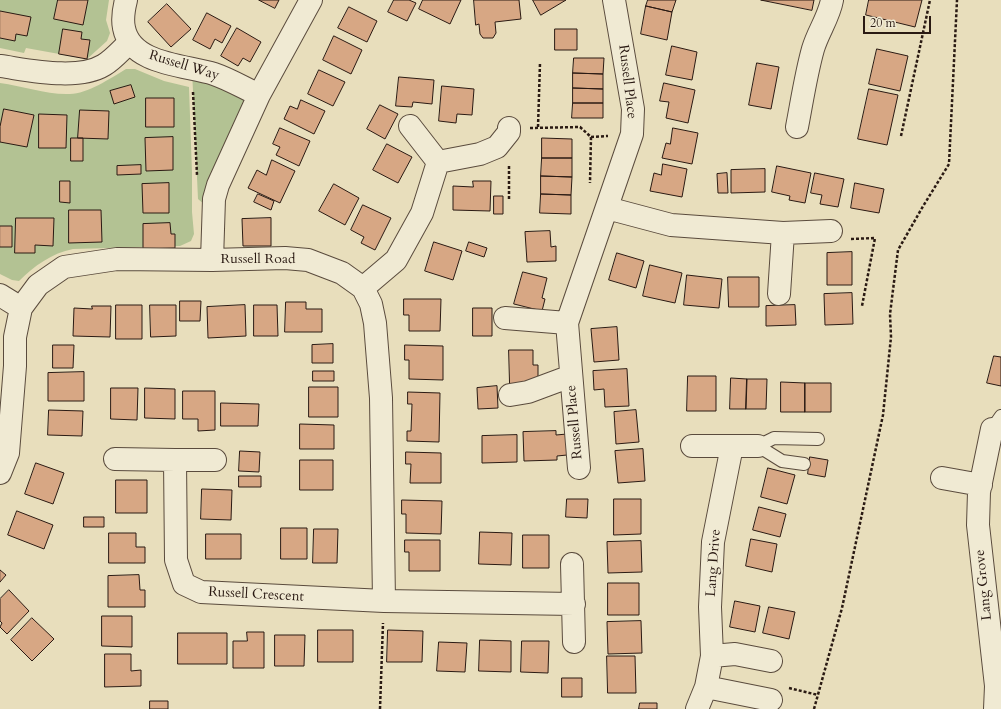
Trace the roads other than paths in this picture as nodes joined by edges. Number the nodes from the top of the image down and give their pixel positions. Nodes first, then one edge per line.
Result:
1 (126, 0) edge
2 (311, 0) edge
3 (614, 0) edge
4 (832, 0) edge
5 (130, 42) junction
6 (0, 66) edge
7 (259, 95) junction
8 (410, 126) dead end
9 (797, 127) dead end
10 (509, 128) road end
11 (438, 162) junction
12 (607, 208) junction
13 (832, 231) road end
14 (783, 233) junction
15 (212, 260) junction
16 (363, 288) junction
17 (779, 294) dead end
18 (0, 295) edge
19 (21, 308) junction
20 (505, 318) dead end
21 (567, 323) junction
22 (571, 376) junction
23 (510, 395) dead end
24 (997, 423) edge
25 (818, 439) dead end
26 (692, 446) dead end
27 (732, 446) junction
28 (758, 446) junction
29 (115, 459) dead end
30 (175, 460) junction
31 (215, 460) dead end
32 (804, 464) dead end
33 (579, 468) dead end
34 (0, 473) edge
35 (942, 478) dead end
36 (981, 485) junction
37 (572, 564) dead end
38 (384, 601) junction
39 (574, 604) junction
40 (574, 642) dead end
41 (712, 656) junction
42 (771, 661) dead end
43 (706, 687) junction
44 (771, 700) dead end
45 (697, 709) edge
46 (995, 709) edge

1 - 5 street
2 - 7 street, Russell Road
3 - 12 street, Russell Place
4 - 9 street
5 - 6 street
5 - 7 street, Russell Way
7 - 15 street, Russell Road
8 - 11 street
10 - 11 street
11 - 16 street
12 - 14 street
12 - 21 street, Russell Place
13 - 14 street
14 - 17 street
15 - 16 street, Russell Road
15 - 19 street, Russell Road
16 - 38 street
18 - 19 street
19 - 34 street, Russell Road
20 - 21 street
21 - 22 street, Russell Place
22 - 23 street, Russell Place
22 - 33 street, Russell Place
24 - 36 street, Lang Grove
25 - 28 lane
26 - 27 street
27 - 28 street
27 - 41 street, Lang Drive
28 - 32 lane
29 - 30 street
30 - 31 street
30 - 38 street, Russell Crescent
35 - 36 street
36 - 46 street, Lang Grove
37 - 39 street
38 - 39 street, Russell Crescent
39 - 40 street
41 - 42 street
41 - 43 street, Lang Drive
43 - 44 street
43 - 45 street, Lang Drive

